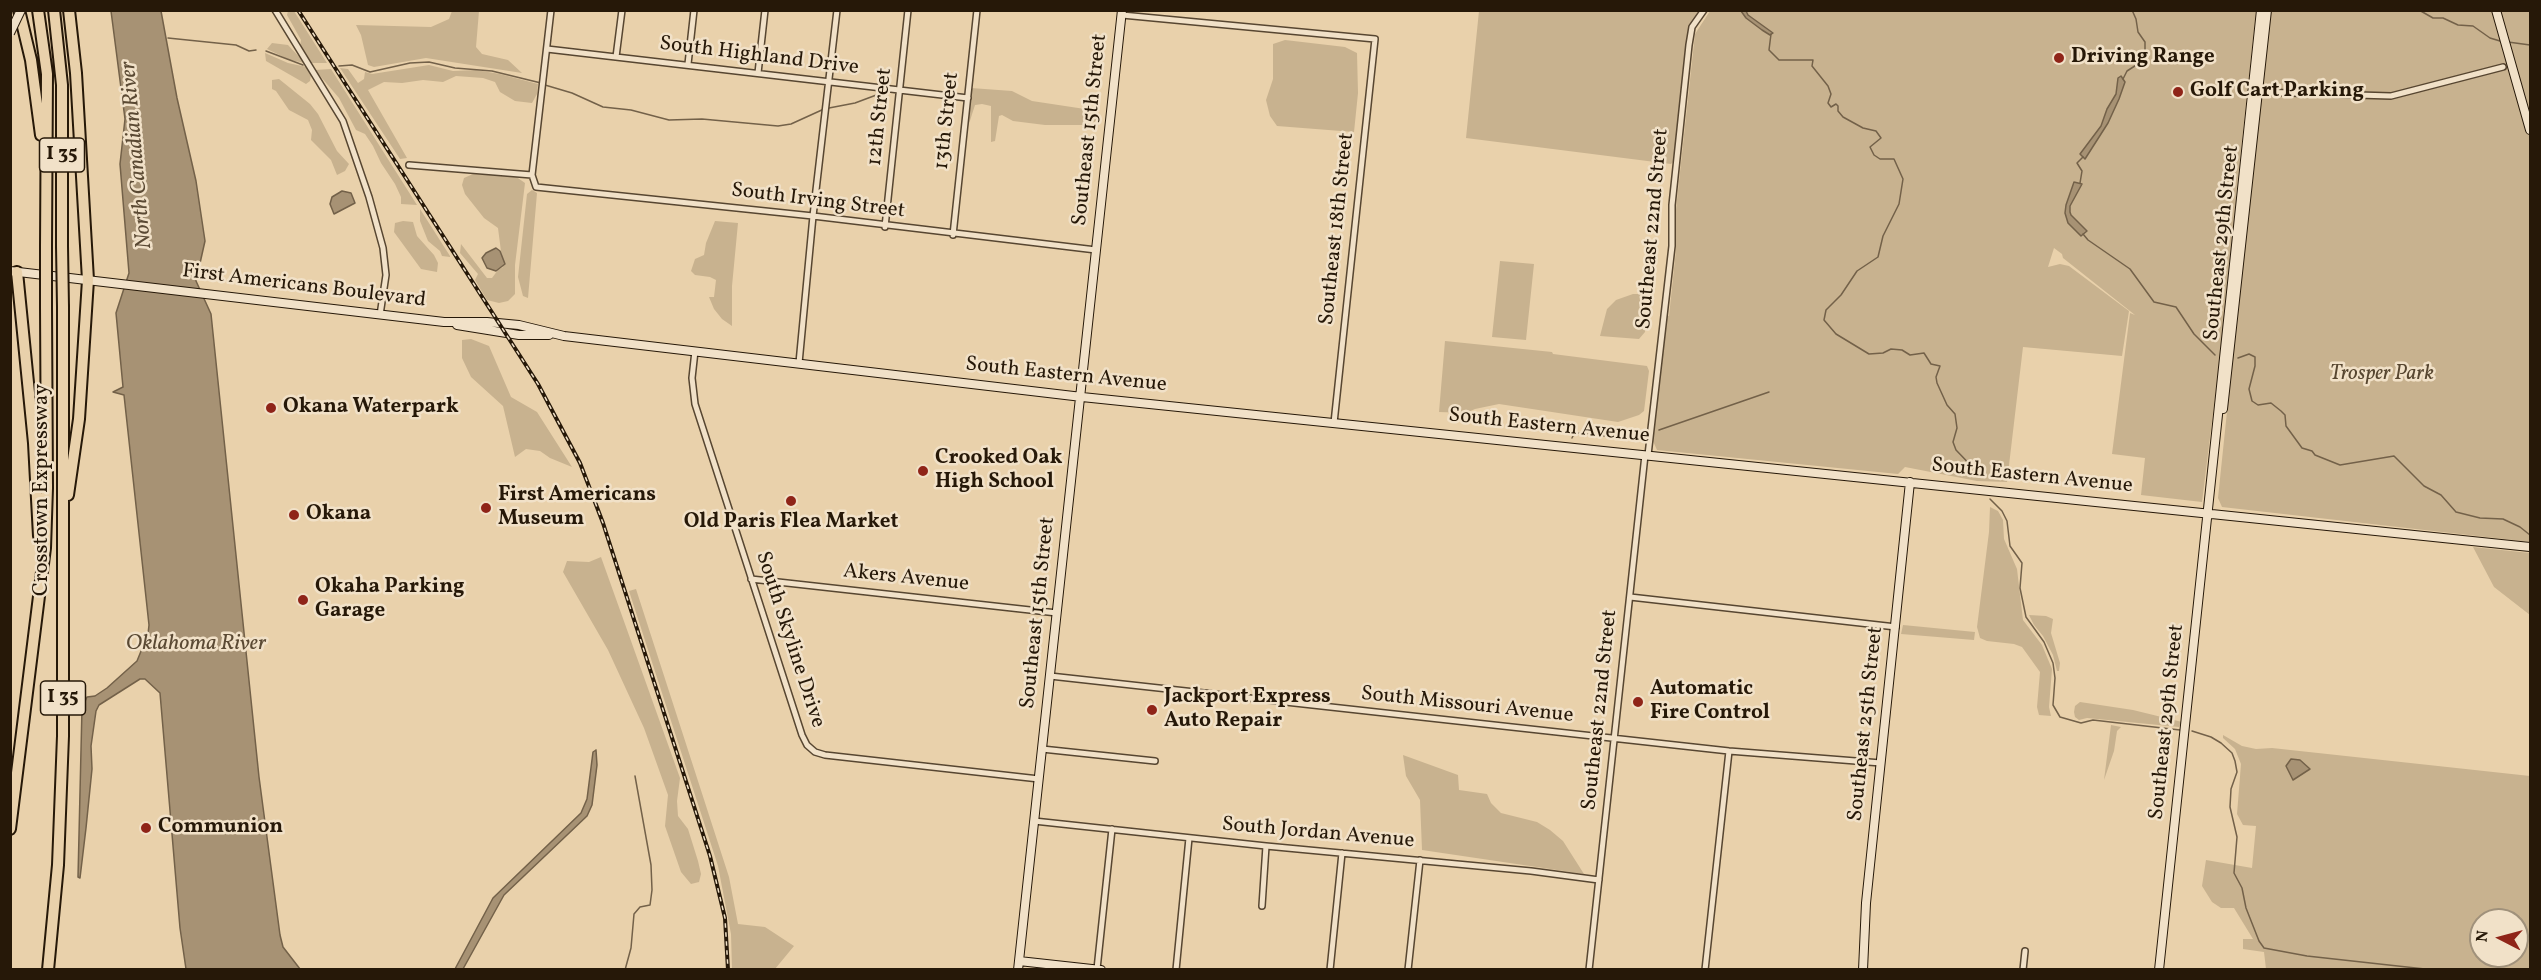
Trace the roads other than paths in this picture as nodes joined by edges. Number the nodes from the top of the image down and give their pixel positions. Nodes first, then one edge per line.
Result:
1 (20, 10) edge
2 (38, 10) edge
3 (54, 10) edge
4 (69, 10) edge
5 (275, 10) edge
6 (551, 10) edge
7 (622, 10) edge
8 (694, 10) edge
9 (765, 10) edge
10 (837, 10) edge
11 (908, 10) edge
12 (977, 10) edge
13 (1704, 10) edge
14 (2261, 10) edge
15 (2267, 10) edge
16 (2496, 10) edge
17 (1122, 13) edge
18 (10, 33) edge
19 (547, 49) junction
20 (616, 57) junction
21 (688, 64) junction
22 (2503, 67) dead end
23 (758, 73) junction
24 (829, 81) junction
25 (901, 90) junction
26 (2255, 92) junction
27 (968, 98) junction
28 (2530, 130) edge
29 (408, 165) dead end
30 (532, 175) junction
31 (45, 177) junction
32 (813, 216) junction
33 (885, 227) junction
34 (953, 235) junction
35 (1096, 250) junction
36 (14, 271) edge
37 (88, 280) junction
38 (380, 315) junction
39 (444, 322) joint
40 (695, 351) junction
41 (799, 363) junction
42 (1082, 397) junction
43 (1334, 423) junction
44 (1647, 455) junction
45 (1910, 482) junction
46 (2208, 513) junction
47 (63, 531) junction
48 (2530, 547) edge
49 (42, 579) junction
50 (751, 579) junction
51 (1630, 597) junction
52 (1057, 613) junction
53 (1896, 627) junction
54 (1050, 676) junction
55 (1614, 737) junction
56 (1042, 749) junction
57 (1729, 751) junction
58 (1155, 761) dead end
59 (1881, 763) junction
60 (1039, 779) junction
61 (1034, 821) junction
62 (10, 829) edge
63 (1112, 829) junction
64 (1189, 838) junction
65 (1266, 846) junction
66 (1342, 853) junction
67 (1420, 860) junction
68 (1599, 880) junction
69 (1262, 906) dead end
70 (2025, 951) dead end
71 (1019, 965) edge
72 (48, 969) edge
73 (1099, 969) edge
74 (1176, 969) edge
75 (1330, 969) edge
76 (1408, 969) edge
77 (1589, 969) edge
78 (1705, 969) edge
79 (1863, 969) edge
80 (2024, 969) edge
81 (2159, 969) edge

1 - 18 main road, bridge
1 - 31 highway
2 - 31 highway, I 35
3 - 47 highway, Crosstown Expressway / I 35, bridge
4 - 37 highway
5 - 38 street
6 - 19 street
7 - 20 street
8 - 21 street
9 - 23 street
10 - 24 street
11 - 25 street, 12th Street
12 - 27 street, 13th Street
13 - 44 street, Southeast 22nd Street
14 - 26 main road, Southeast 29th Street
15 - 26 main road, Southeast 29th Street
16 - 28 main road
17 - 35 main road, Southeast 15th Street
17 - 43 street, Southeast 18th Street
19 - 20 street, South Highland Drive
19 - 30 street
20 - 21 street, South Highland Drive
21 - 23 street, South Highland Drive
22 - 26 street
23 - 24 street, South Highland Drive
24 - 25 street, South Highland Drive
24 - 32 street
25 - 27 street, South Highland Drive
25 - 33 street, 12th Street
26 - 46 main road, Southeast 29th Street
27 - 34 street, 13th Street
29 - 30 street
30 - 32 street, South Irving Street
31 - 49 highway, Crosstown Expressway / I 35, bridge
32 - 33 street, South Irving Street
32 - 41 street
33 - 34 street, South Irving Street
34 - 35 street, South Irving Street
35 - 42 main road, Southeast 15th Street
36 - 37 main road, First Americans Boulevard
36 - 49 highway
37 - 38 main road, First Americans Boulevard
37 - 47 highway
38 - 39 main road, First Americans Boulevard
39 - 40 main road, South Eastern Avenue
40 - 41 main road, South Eastern Avenue
40 - 50 street, South Skyline Drive
41 - 42 main road, South Eastern Avenue
42 - 43 main road, South Eastern Avenue
42 - 52 main road, Southeast 15th Street
43 - 44 main road, South Eastern Avenue
44 - 45 main road, South Eastern Avenue
44 - 51 street, Southeast 22nd Street
45 - 46 main road, South Eastern Avenue
45 - 53 main road, Southeast 25th Street
46 - 48 main road, South Eastern Avenue
46 - 81 main road, Southeast 29th Street
47 - 72 highway, Crosstown Expressway / I 35
49 - 62 highway, Crosstown Expressway / I 35
50 - 52 street, Akers Avenue
50 - 60 street, South Skyline Drive
51 - 53 street
51 - 55 street, Southeast 22nd Street
52 - 54 main road, Southeast 15th Street
53 - 59 main road, Southeast 25th Street
54 - 55 street, South Missouri Avenue
54 - 56 main road, Southeast 15th Street
55 - 57 street, South Missouri Avenue
55 - 68 street, Southeast 22nd Street
56 - 58 street
56 - 60 main road, Southeast 15th Street
57 - 59 street, South Missouri Avenue
57 - 78 street
59 - 79 main road, Southeast 25th Street
60 - 61 main road, Southeast 15th Street
61 - 63 street, South Jordan Avenue
61 - 71 main road, Southeast 15th Street
63 - 64 street, South Jordan Avenue
63 - 73 street
64 - 65 street, South Jordan Avenue
64 - 74 street
65 - 66 street, South Jordan Avenue
65 - 69 street
66 - 67 street, South Jordan Avenue
66 - 75 street
67 - 68 street, South Jordan Avenue
67 - 76 street
68 - 77 street, Southeast 22nd Street
70 - 80 street
71 - 73 main road

